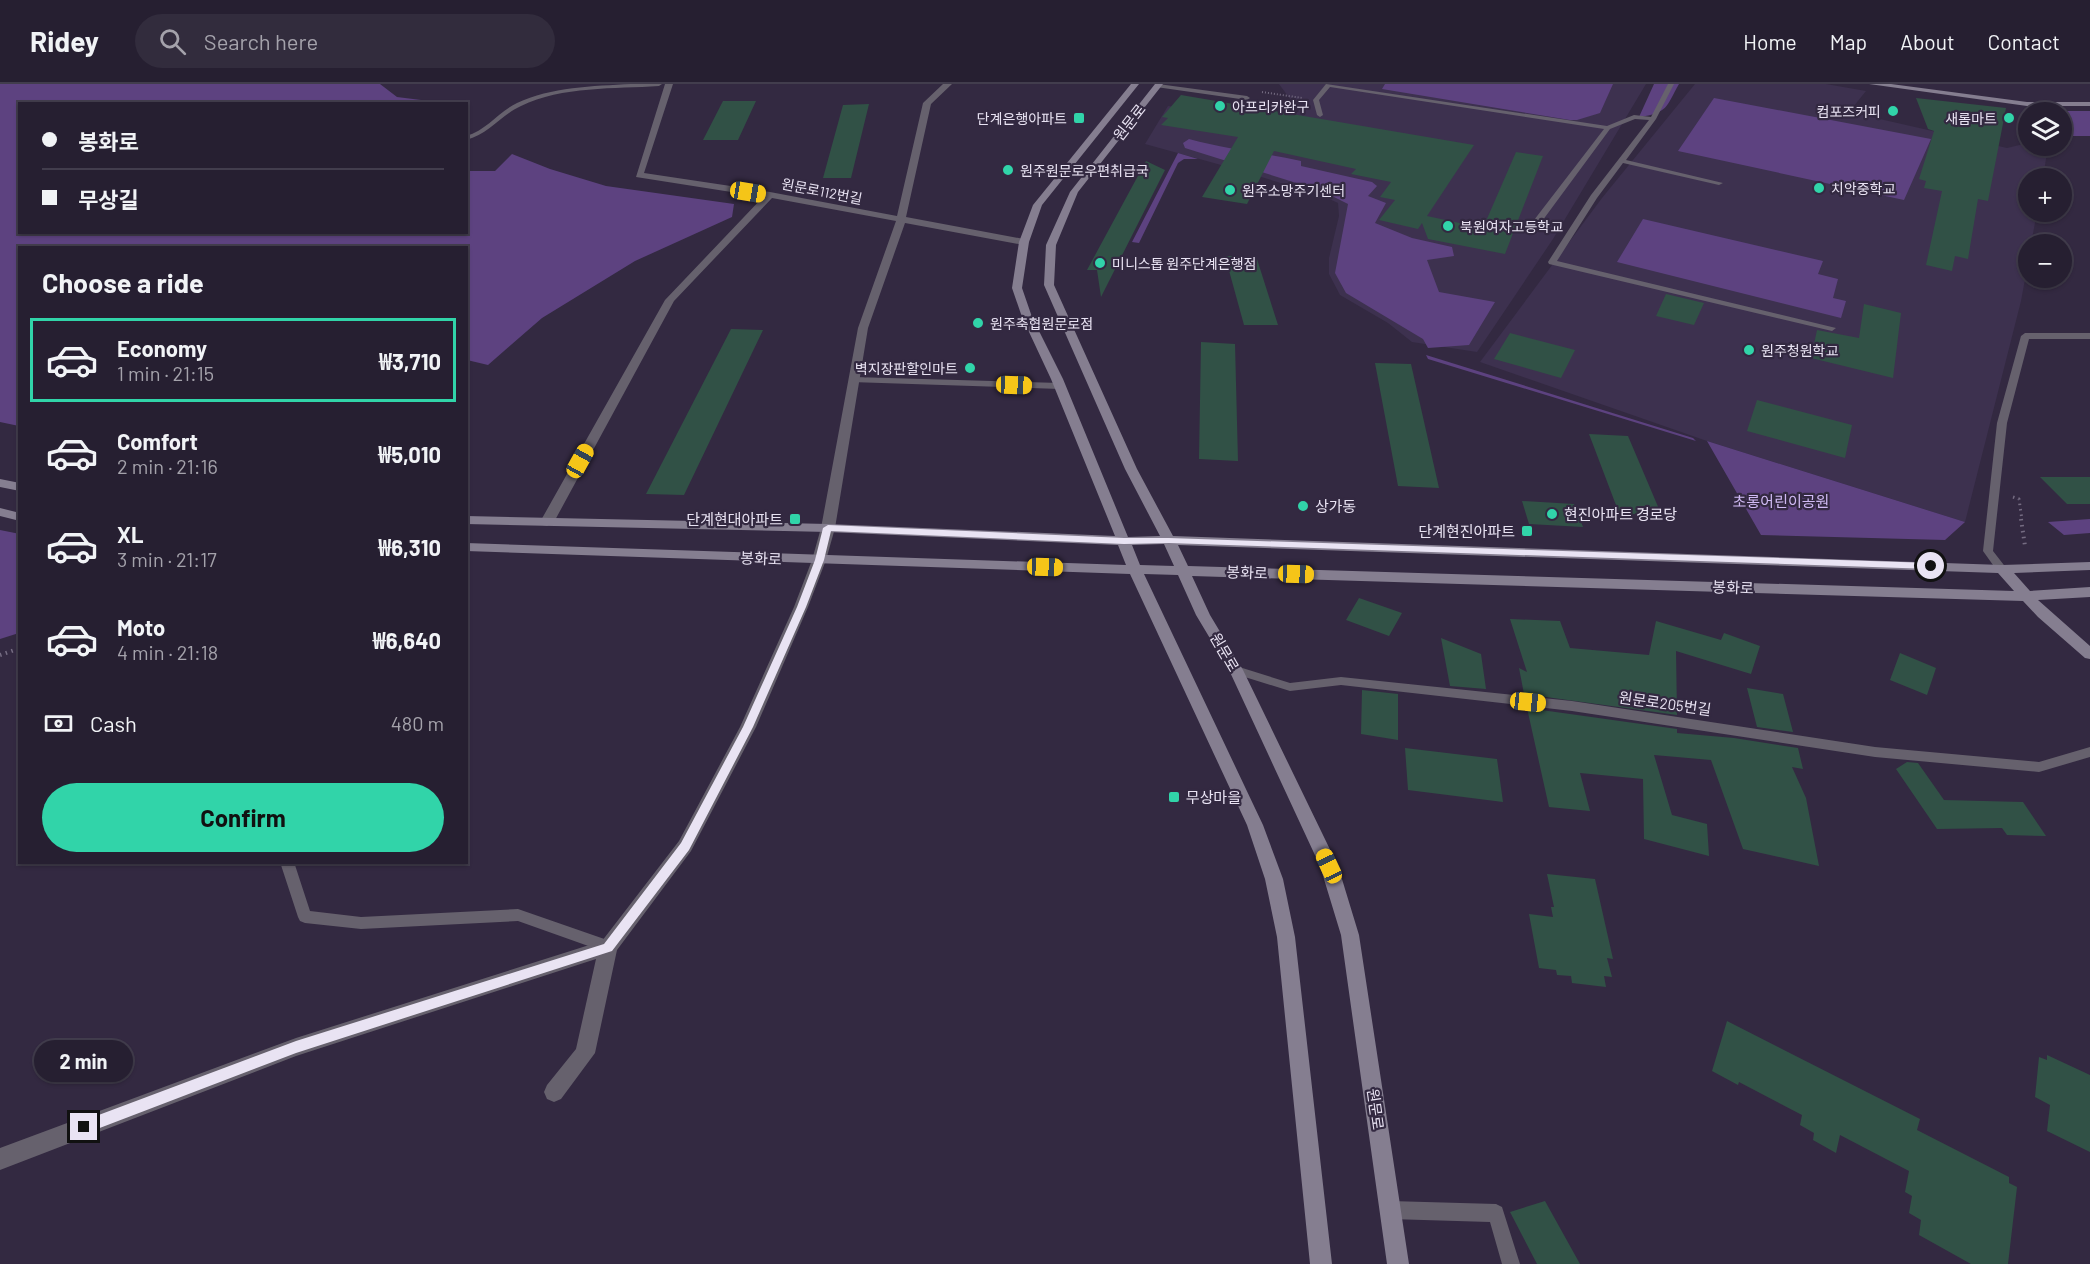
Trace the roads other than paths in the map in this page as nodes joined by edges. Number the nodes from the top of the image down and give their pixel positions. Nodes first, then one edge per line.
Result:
1 (659, 84) edge
2 (669, 84) edge
3 (948, 84) edge
4 (1135, 84) edge
5 (1144, 84) edge
6 (1671, 84) edge
7 (1874, 84) edge
8 (1158, 85) edge
9 (1247, 98) dead end
10 (2090, 104) edge
11 (1320, 115) dead end
12 (1653, 119) junction
13 (1608, 128) junction
14 (468, 138) edge
15 (1622, 160) junction
16 (1719, 183) dead end
17 (770, 195) junction
18 (901, 220) junction
19 (1534, 226) dead end
20 (1037, 243) junction
21 (1832, 328) dead end
22 (2090, 336) edge
23 (854, 380) junction
24 (1060, 386) junction
25 (0, 483) edge
26 (18, 487) edge
27 (0, 512) edge
28 (18, 516) edge
29 (468, 520) edge
30 (547, 522) junction
31 (828, 528) junction
32 (1169, 540) junction
33 (1124, 541) junction
34 (468, 547) edge
35 (819, 560) junction
36 (2090, 566) edge
37 (1135, 569) junction
38 (2002, 569) junction
39 (1183, 570) junction
40 (2090, 592) edge
41 (2027, 596) junction
42 (2090, 654) edge
43 (1236, 670) junction
44 (2090, 752) edge
45 (288, 864) edge
46 (608, 948) junction
47 (554, 1092) dead end
48 (0, 1159) edge
49 (1390, 1210) junction
50 (1321, 1264) edge
51 (1398, 1264) edge
52 (1511, 1264) edge

1 - 14 lane
2 - 17 street, 원문로112번길
3 - 18 street
4 - 20 main road, 원문로
5 - 8 main road
6 - 12 lane
7 - 10 main road
8 - 9 lane
8 - 20 main road, 원문로
11 - 13 lane
12 - 13 lane
12 - 15 lane
13 - 19 lane
15 - 16 lane
15 - 21 lane
17 - 18 street, 원문로112번길
17 - 30 street
18 - 20 street, 원문로112번길
18 - 23 street
20 - 24 main road, 원문로
20 - 32 main road, 원문로
22 - 38 lane
23 - 24 lane
23 - 31 street
24 - 33 main road, 원문로
25 - 26 main road
27 - 28 main road
29 - 30 main road, 봉화로
30 - 31 main road, 봉화로
31 - 33 main road, 봉화로
31 - 35 street
32 - 33 main road, 봉화로
32 - 38 main road, 봉화로
32 - 39 main road, 원문로
33 - 37 main road, 원문로
34 - 35 main road, 봉화로
35 - 37 main road, 봉화로
35 - 46 street
36 - 38 main road, 봉화로
37 - 39 main road, 봉화로
37 - 50 main road, 원문로
38 - 41 main road
39 - 41 main road, 봉화로
39 - 43 main road, 원문로
40 - 41 main road, 봉화로
41 - 42 main road
43 - 44 lane, 원문로205번길
43 - 49 main road, 원문로
45 - 46 lane
46 - 47 street
46 - 48 street
49 - 51 main road, 원문로
49 - 52 lane

